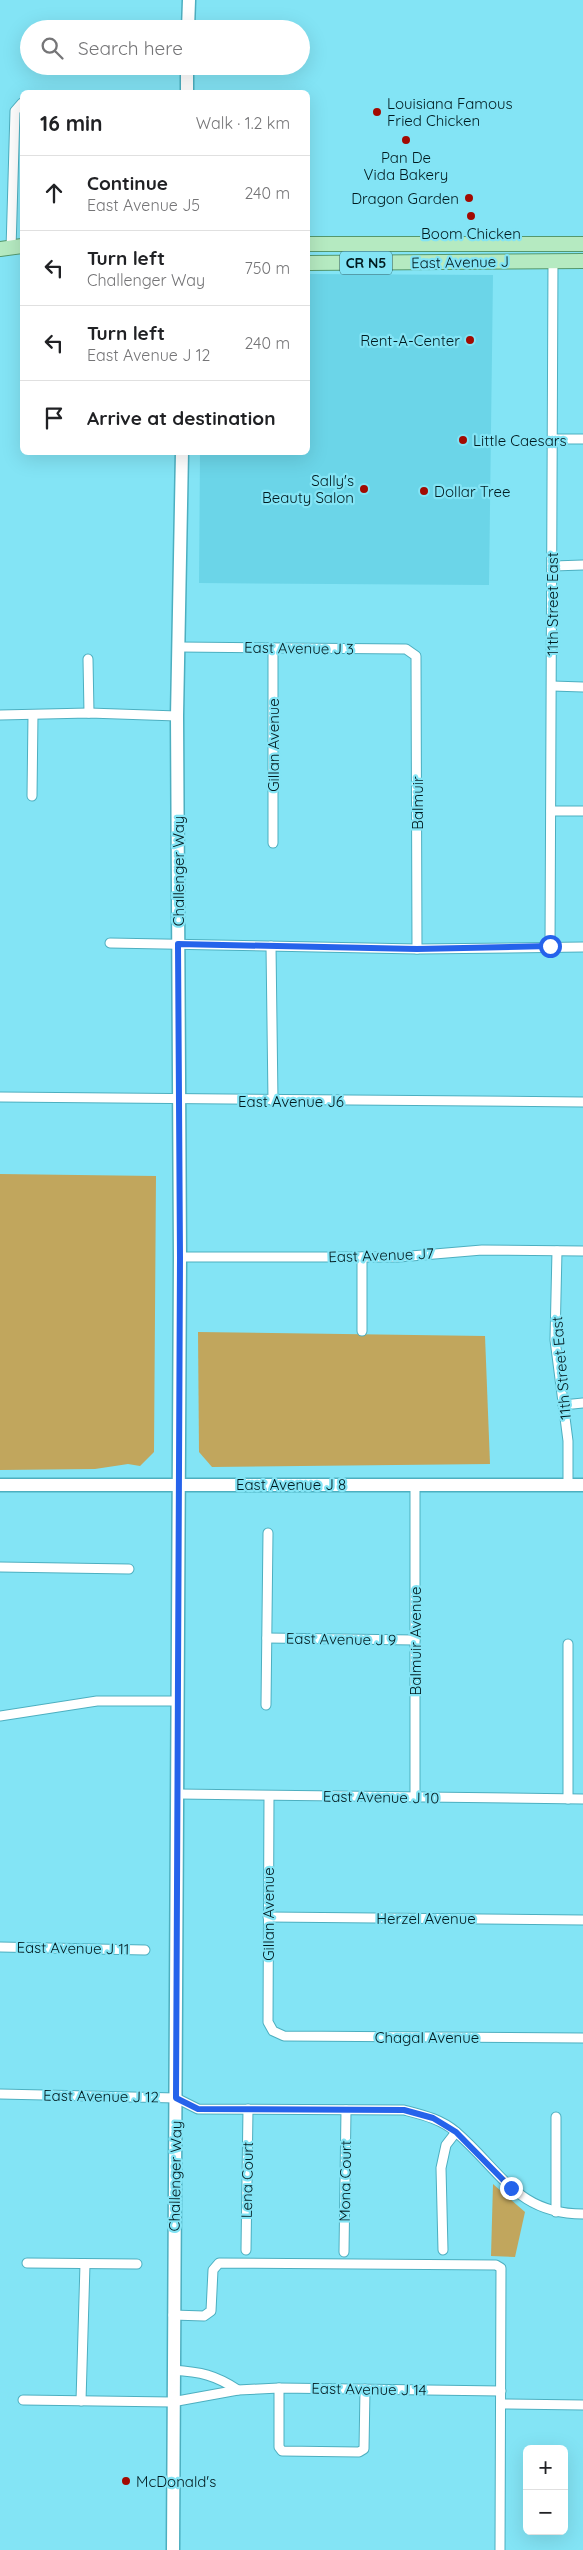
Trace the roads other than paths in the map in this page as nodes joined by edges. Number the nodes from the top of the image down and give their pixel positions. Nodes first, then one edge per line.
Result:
1 (189, 0) edge
2 (188, 20) edge
3 (187, 75) edge
4 (187, 90) edge
5 (20, 106) edge
6 (310, 244) edge
7 (421, 244) junction
8 (583, 244) edge
9 (496, 245) junction
10 (14, 249) edge
11 (553, 261) junction
12 (583, 261) edge
13 (310, 263) edge
14 (330, 263) junction
15 (425, 263) junction
16 (554, 439) junction
17 (583, 439) edge
18 (182, 455) edge
19 (583, 565) edge
20 (553, 566) junction
21 (180, 647) junction
22 (272, 648) junction
23 (416, 656) joint
24 (88, 659) dead end
25 (552, 686) junction
26 (583, 686) edge
27 (89, 713) junction
28 (0, 715) edge
29 (33, 715) junction
30 (177, 716) junction
31 (32, 796) dead end
32 (551, 811) junction
33 (583, 811) edge
34 (273, 843) dead end
35 (110, 943) dead end
36 (178, 944) junction
37 (271, 946) junction
38 (550, 946) junction
39 (583, 947) edge
40 (417, 949) junction
41 (0, 1097) edge
42 (178, 1100) junction
43 (273, 1101) junction
44 (583, 1102) edge
45 (557, 1251) junction
46 (583, 1251) edge
47 (180, 1257) junction
48 (362, 1257) junction
49 (362, 1331) dead end
50 (583, 1403) edge
51 (563, 1404) junction
52 (177, 1484) junction
53 (0, 1485) edge
54 (568, 1485) junction
55 (583, 1485) edge
56 (415, 1486) junction
57 (268, 1534) dead end
58 (0, 1567) edge
59 (129, 1569) dead end
60 (267, 1638) junction
61 (415, 1640) junction
62 (568, 1644) dead end
63 (178, 1702) junction
64 (266, 1705) dead end
65 (0, 1716) edge
66 (178, 1794) junction
67 (269, 1796) junction
68 (415, 1797) junction
69 (568, 1799) junction
70 (583, 1799) edge
71 (268, 1917) junction
72 (583, 1920) edge
73 (0, 1947) edge
74 (145, 1950) dead end
75 (272, 2031) joint
76 (583, 2038) edge
77 (0, 2094) edge
78 (176, 2098) junction
79 (248, 2109) junction
80 (346, 2110) junction
81 (556, 2117) dead end
82 (456, 2132) junction
83 (556, 2212) junction
84 (583, 2214) edge
85 (246, 2250) dead end
86 (443, 2250) dead end
87 (344, 2252) dead end
88 (27, 2262) dead end
89 (84, 2264) junction
90 (138, 2264) dead end
91 (173, 2315) junction
92 (173, 2370) junction
93 (280, 2388) junction
94 (364, 2389) junction
95 (238, 2390) junction
96 (501, 2391) junction
97 (23, 2400) dead end
98 (81, 2401) junction
99 (172, 2402) junction
100 (501, 2404) junction
101 (583, 2405) edge
102 (173, 2550) edge
103 (500, 2550) edge

1 - 2 main road
3 - 4 main road
5 - 10 street
6 - 7 main road, East Avenue J / CR N5
7 - 9 main road, East Avenue J / CR N5
7 - 14 main road
8 - 9 main road, East Avenue J / CR N5
9 - 15 main road
11 - 12 main road, East Avenue J / CR N5
11 - 15 main road, East Avenue J / CR N5
11 - 16 street, 11th Street East
13 - 14 main road, East Avenue J / CR N5
14 - 15 main road, East Avenue J / CR N5
16 - 17 street
16 - 20 street, 11th Street East
18 - 21 main road, Challenger Way
19 - 20 street
20 - 25 street, 11th Street East
21 - 22 street, East Avenue J 3
21 - 30 main road, Challenger Way
22 - 23 street, East Avenue J 3
22 - 34 street, Gillan Avenue
23 - 40 street, Balmuir
24 - 27 street
25 - 26 street
25 - 32 street, 11th Street East
27 - 29 street
27 - 30 street
28 - 29 street
29 - 31 street
30 - 36 main road, Challenger Way
32 - 33 street
32 - 38 street, 11th Street East
35 - 36 street
36 - 37 street
36 - 42 main road, Challenger Way
37 - 40 street
37 - 43 street
38 - 39 street
38 - 40 street
41 - 42 street, East Avenue J6
42 - 43 street, East Avenue J6
42 - 47 main road, Challenger Way
43 - 44 street, East Avenue J6
45 - 46 street, East Avenue J7
45 - 48 street, East Avenue J7
45 - 51 street, 11th Street East
47 - 48 street, East Avenue J7
47 - 52 main road, Challenger Way
48 - 49 street
50 - 51 street
51 - 54 street, 11th Street East
52 - 53 main road, East Avenue J 8
52 - 56 main road, East Avenue J 8
52 - 63 main road, Challenger Way
54 - 55 main road, East Avenue J 8
54 - 56 main road, East Avenue J 8
56 - 61 street, Balmuir Avenue
57 - 60 street
58 - 59 street
60 - 61 street, East Avenue J 9
60 - 64 street
61 - 68 street, Balmuir Avenue
62 - 69 street
63 - 65 street
63 - 66 main road, Challenger Way
66 - 67 street, East Avenue J 10
66 - 78 main road, Challenger Way
67 - 68 street, East Avenue J 10
67 - 71 street, Gillan Avenue
68 - 69 street, East Avenue J 10
69 - 70 street, East Avenue J 10
71 - 72 street, Herzel Avenue
71 - 75 street, Gillan Avenue
73 - 74 street, East Avenue J 11
75 - 76 street, Chagal Avenue
77 - 78 street, East Avenue J 12
78 - 79 street, East Avenue J 12
78 - 91 main road, Challenger Way
79 - 80 street, East Avenue J 12
79 - 85 street, Lena Court
80 - 82 street, East Avenue J 12
80 - 87 street, Mona Court
81 - 83 street
82 - 83 street, East Avenue J 12
82 - 86 street
83 - 84 street, East Avenue J 12
88 - 89 street
89 - 90 street
89 - 98 street
91 - 92 main road, Challenger Way
91 - 96 street
92 - 95 street
92 - 99 main road, Challenger Way
93 - 94 street, East Avenue J 14
93 - 94 street
93 - 95 street, East Avenue J 14
94 - 96 street, East Avenue J 14
95 - 99 street, East Avenue J 14
96 - 100 street
97 - 98 street, East Avenue J 14
98 - 99 street, East Avenue J 14
99 - 102 main road, Challenger Way
100 - 101 street
100 - 103 street

